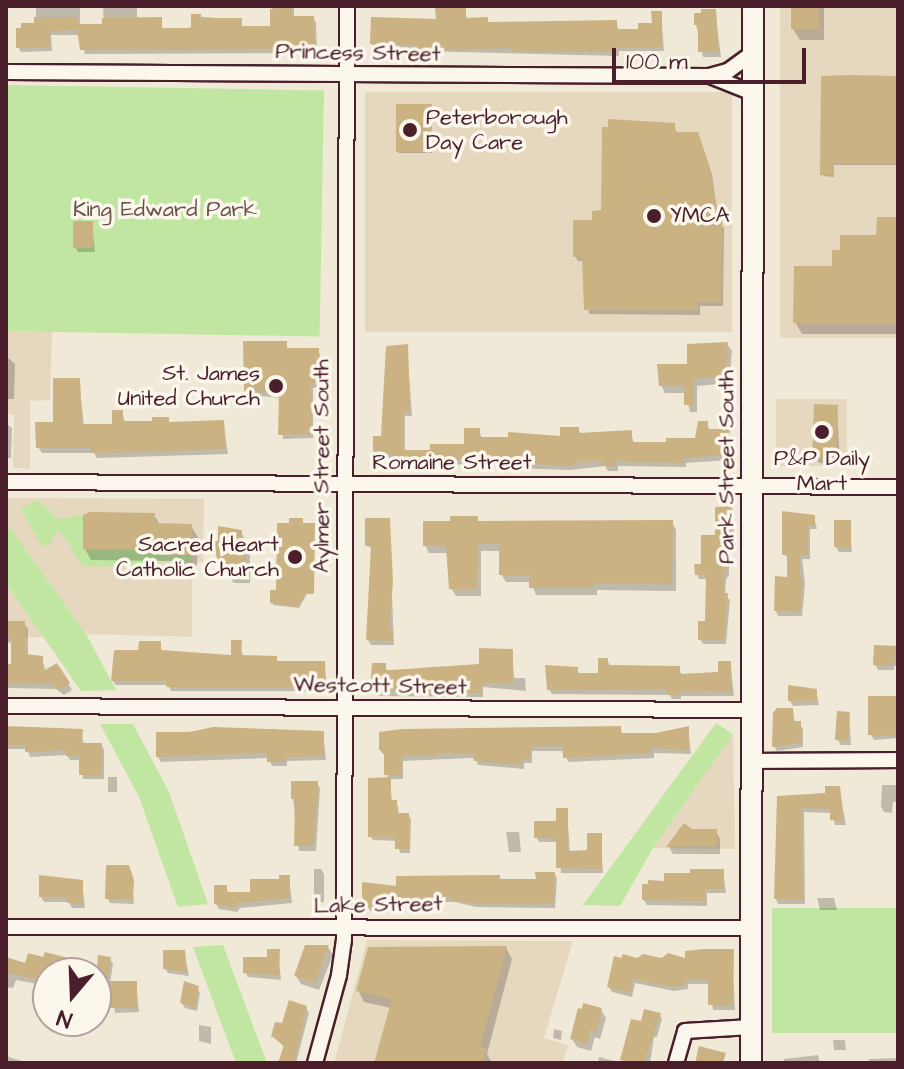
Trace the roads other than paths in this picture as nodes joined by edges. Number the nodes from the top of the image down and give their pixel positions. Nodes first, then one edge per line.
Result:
1 (347, 6) edge
2 (753, 6) edge
3 (753, 53) junction
4 (6, 72) edge
5 (346, 76) junction
6 (709, 76) junction
7 (753, 93) junction
8 (6, 482) edge
9 (344, 485) junction
10 (750, 487) junction
11 (898, 487) edge
12 (6, 706) edge
13 (344, 707) junction
14 (753, 710) junction
15 (898, 760) edge
16 (752, 761) junction
17 (345, 925) junction
18 (6, 927) edge
19 (751, 928) junction
20 (751, 1027) junction
21 (315, 1063) edge
22 (676, 1063) edge
23 (751, 1063) edge

1 - 5 street, Aylmer Street South
2 - 3 main road, Park Street South
3 - 6 street, Princess Street
3 - 7 main road, Park Street South
4 - 5 street, Princess Street
5 - 6 street, Princess Street
5 - 9 street, Aylmer Street South
6 - 7 street, Princess Street
7 - 10 main road, Park Street South
8 - 9 street, Romaine Street
9 - 10 street, Romaine Street
9 - 13 street, Aylmer Street South
10 - 11 street, Romaine Street
10 - 14 main road, Park Street South
12 - 13 street, Westcott Street
13 - 14 street, Westcott Street
13 - 17 street, Aylmer Street South
14 - 16 main road, Park Street South
15 - 16 street
16 - 19 main road, Park Street South
17 - 18 street, Lake Street
17 - 19 street, Lake Street
17 - 21 street, Aylmer Street South
19 - 20 main road, Park Street South
20 - 22 street
20 - 23 main road, Park Street South

